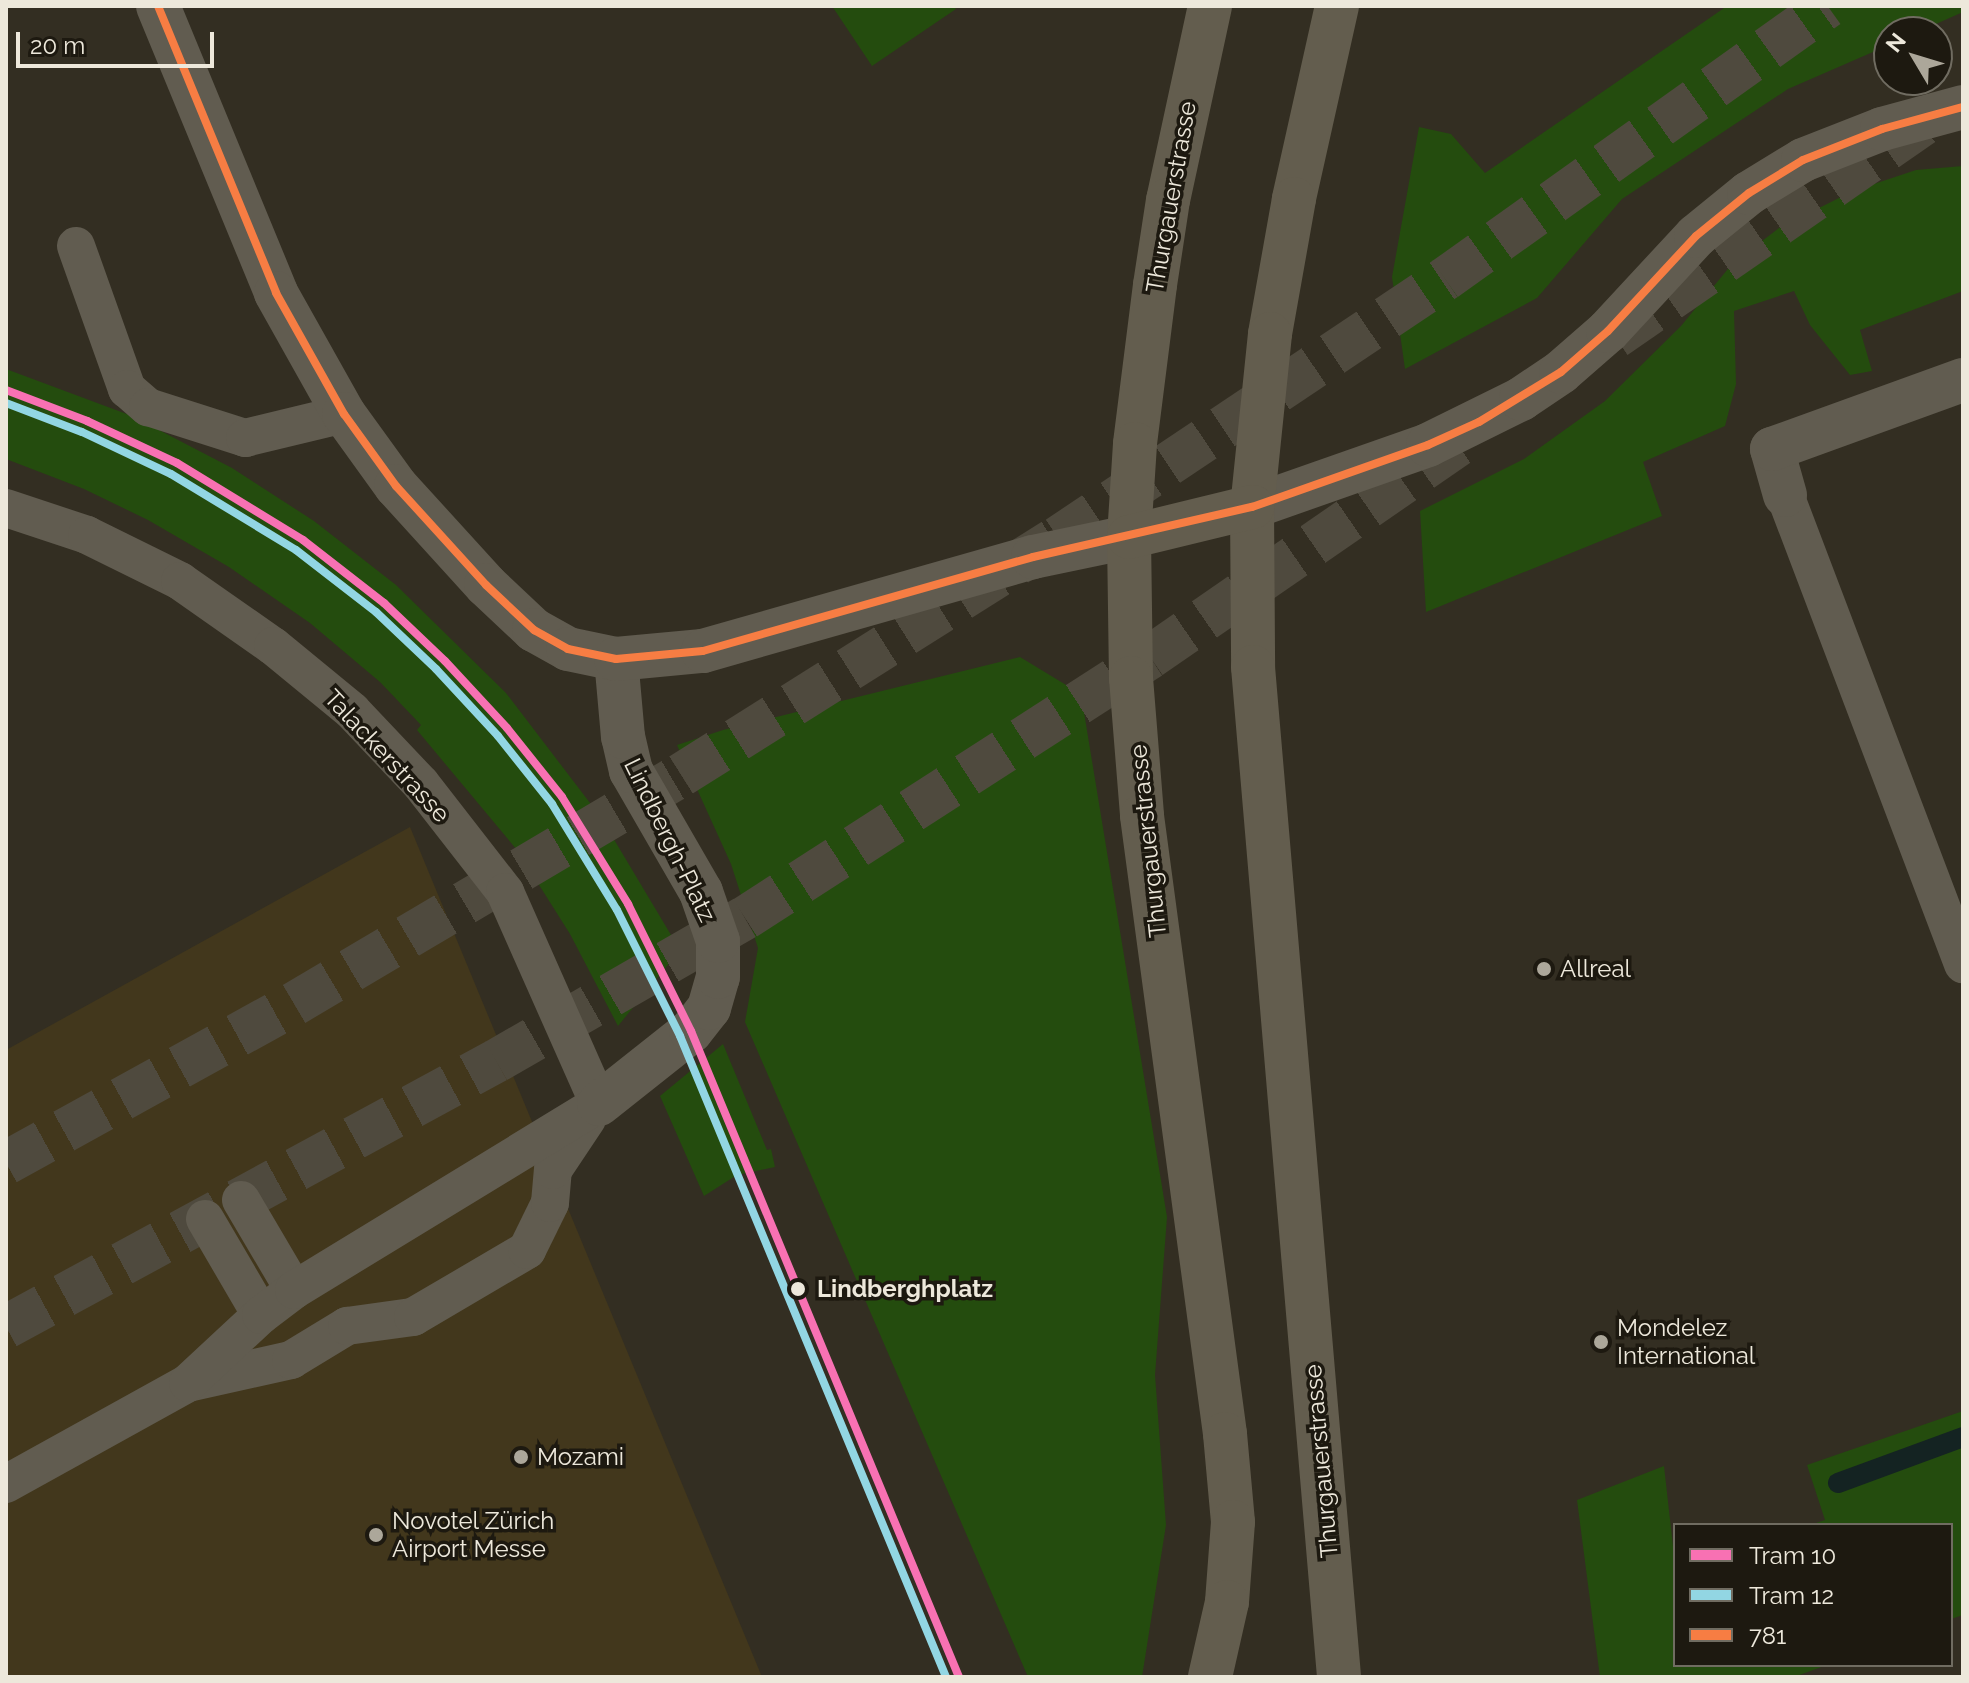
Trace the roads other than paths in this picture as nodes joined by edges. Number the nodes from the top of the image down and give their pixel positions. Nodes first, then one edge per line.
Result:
1 (158, 6) edge
2 (1210, 6) edge
3 (1337, 6) edge
4 (1963, 107) edge
5 (76, 246) dead end
6 (1963, 380) edge
7 (344, 414) junction
8 (1785, 495) joint
9 (1252, 507) junction
10 (6, 508) edge
11 (1129, 537) junction
12 (616, 659) junction
13 (1963, 964) edge
14 (599, 1104) junction
15 (241, 1200) dead end
16 (205, 1219) dead end
17 (294, 1290) junction
18 (261, 1315) junction
19 (188, 1383) junction
20 (6, 1484) edge
21 (1210, 1677) edge
22 (1339, 1677) edge

1 - 7 street
2 - 11 main road, Thurgauerstrasse
3 - 9 main road, Thurgauerstrasse
4 - 9 street
5 - 7 lane
6 - 8 street
7 - 12 street
8 - 13 lane
9 - 11 main road
9 - 22 main road, Thurgauerstrasse
10 - 14 lane, Talackerstrasse
11 - 12 street
11 - 21 main road, Thurgauerstrasse
12 - 14 street, Lindbergh-Platz
14 - 17 lane
14 - 19 lane, Lindbergh-Platz
15 - 17 lane
16 - 18 lane
17 - 18 lane
18 - 19 lane
19 - 20 lane

